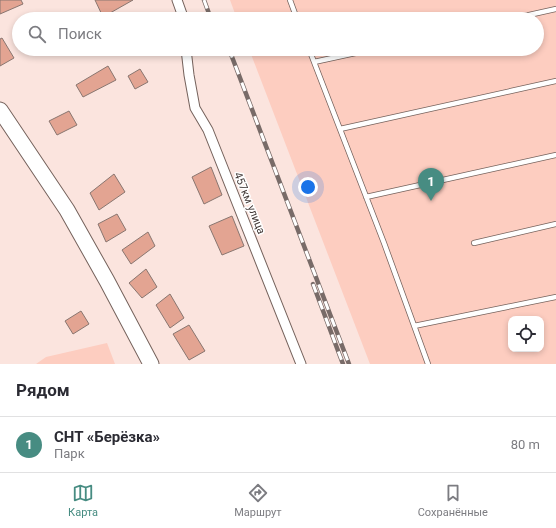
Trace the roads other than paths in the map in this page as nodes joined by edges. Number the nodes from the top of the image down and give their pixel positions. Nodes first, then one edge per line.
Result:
1 (177, 0) edge
2 (290, 0) edge
3 (556, 9) edge
4 (181, 12) edge
5 (294, 12) edge
6 (542, 12) edge
7 (187, 56) edge
8 (312, 56) edge
9 (342, 56) edge
10 (314, 62) junction
11 (556, 81) edge
12 (0, 110) edge
13 (340, 129) junction
14 (556, 154) edge
15 (366, 197) junction
16 (556, 224) edge
17 (474, 243) dead end
18 (556, 297) edge
19 (414, 326) junction
20 (151, 364) edge
21 (301, 364) edge
22 (428, 364) edge

1 - 4 street
2 - 5 lane
3 - 6 lane
7 - 21 street, 457км улица
8 - 10 lane
9 - 10 lane
10 - 13 lane
11 - 13 lane
12 - 20 main road
13 - 15 lane
14 - 15 lane
15 - 19 lane
16 - 17 lane
18 - 19 lane
19 - 22 lane

